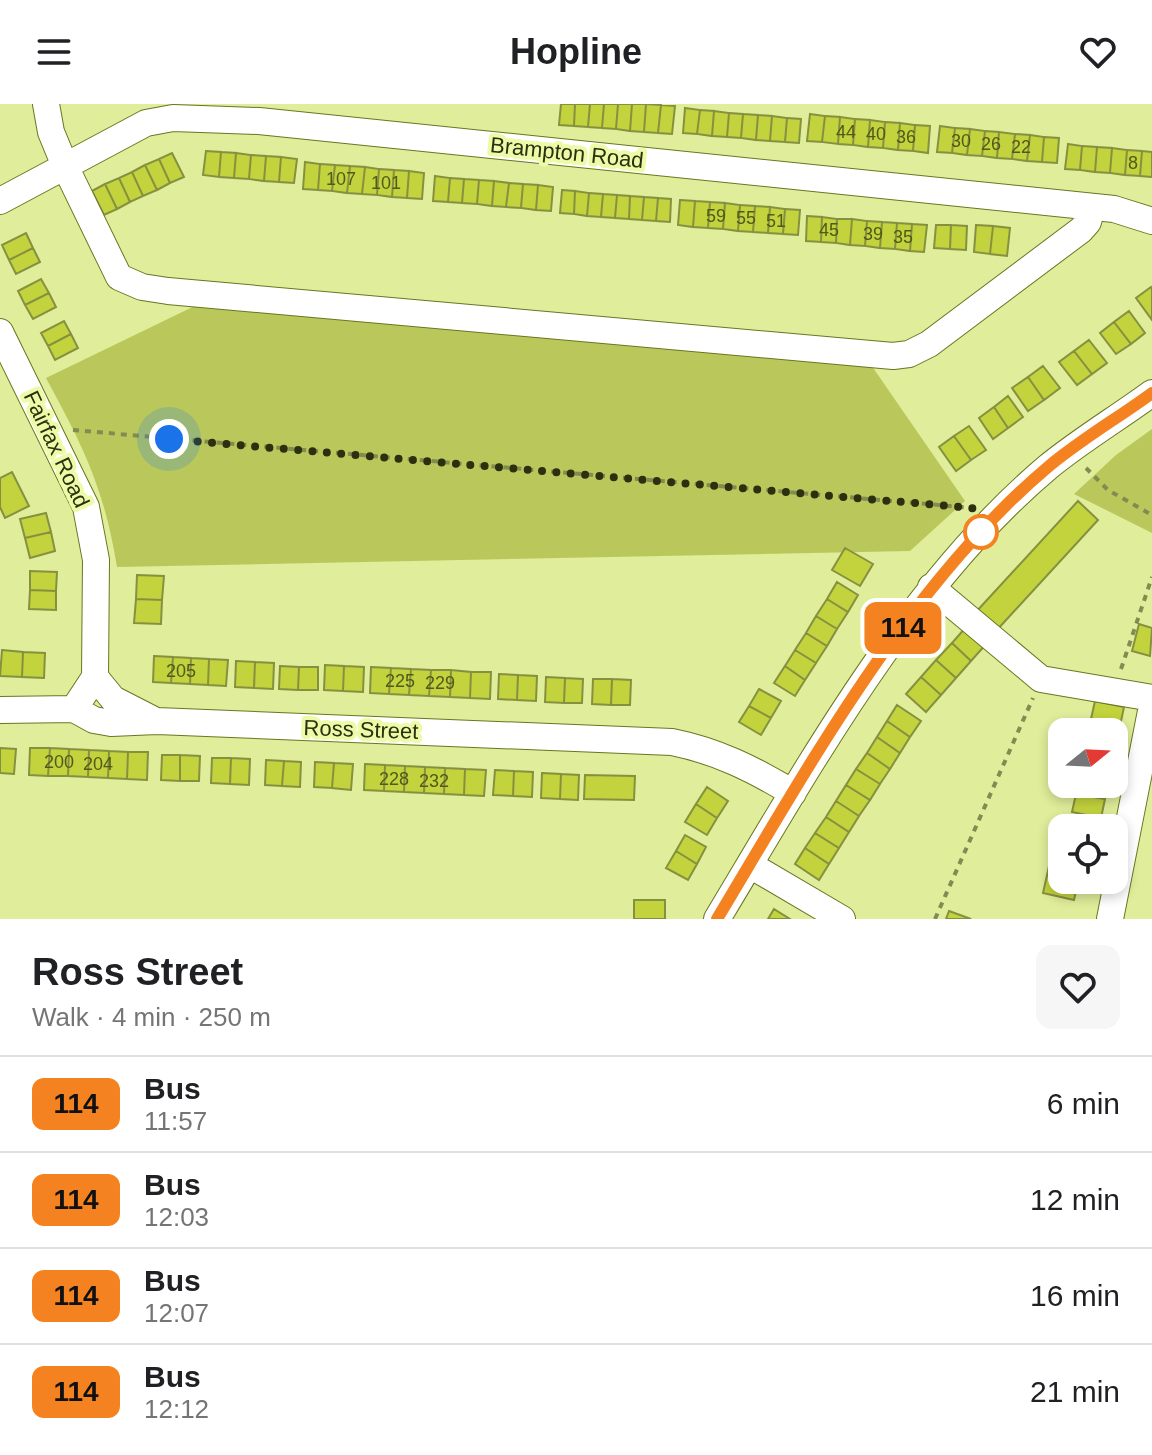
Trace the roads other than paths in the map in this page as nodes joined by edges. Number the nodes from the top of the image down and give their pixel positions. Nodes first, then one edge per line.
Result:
1 (46, 104) edge
2 (65, 166) junction
3 (0, 201) edge
4 (1092, 207) junction
5 (1152, 221) edge
6 (0, 332) edge
7 (1152, 393) edge
8 (931, 587) junction
9 (95, 677) junction
10 (1152, 698) edge
11 (1152, 706) edge
12 (74, 709) junction
13 (0, 710) edge
14 (157, 721) junction
15 (793, 793) junction
16 (750, 865) junction
17 (717, 919) edge
18 (842, 919) edge
19 (1110, 919) edge

1 - 2 street
2 - 3 street, Brampton Road
2 - 4 street, Brampton Road
2 - 4 street
4 - 5 street, Brampton Road
6 - 9 street, Fairfax Road
7 - 8 street
8 - 10 street
8 - 15 street
9 - 12 street
9 - 14 street, Ross Street
11 - 19 street
12 - 13 street, Ross Street
12 - 14 street, Ross Street
14 - 15 street, Ross Street
15 - 16 street
16 - 17 street
16 - 18 street

